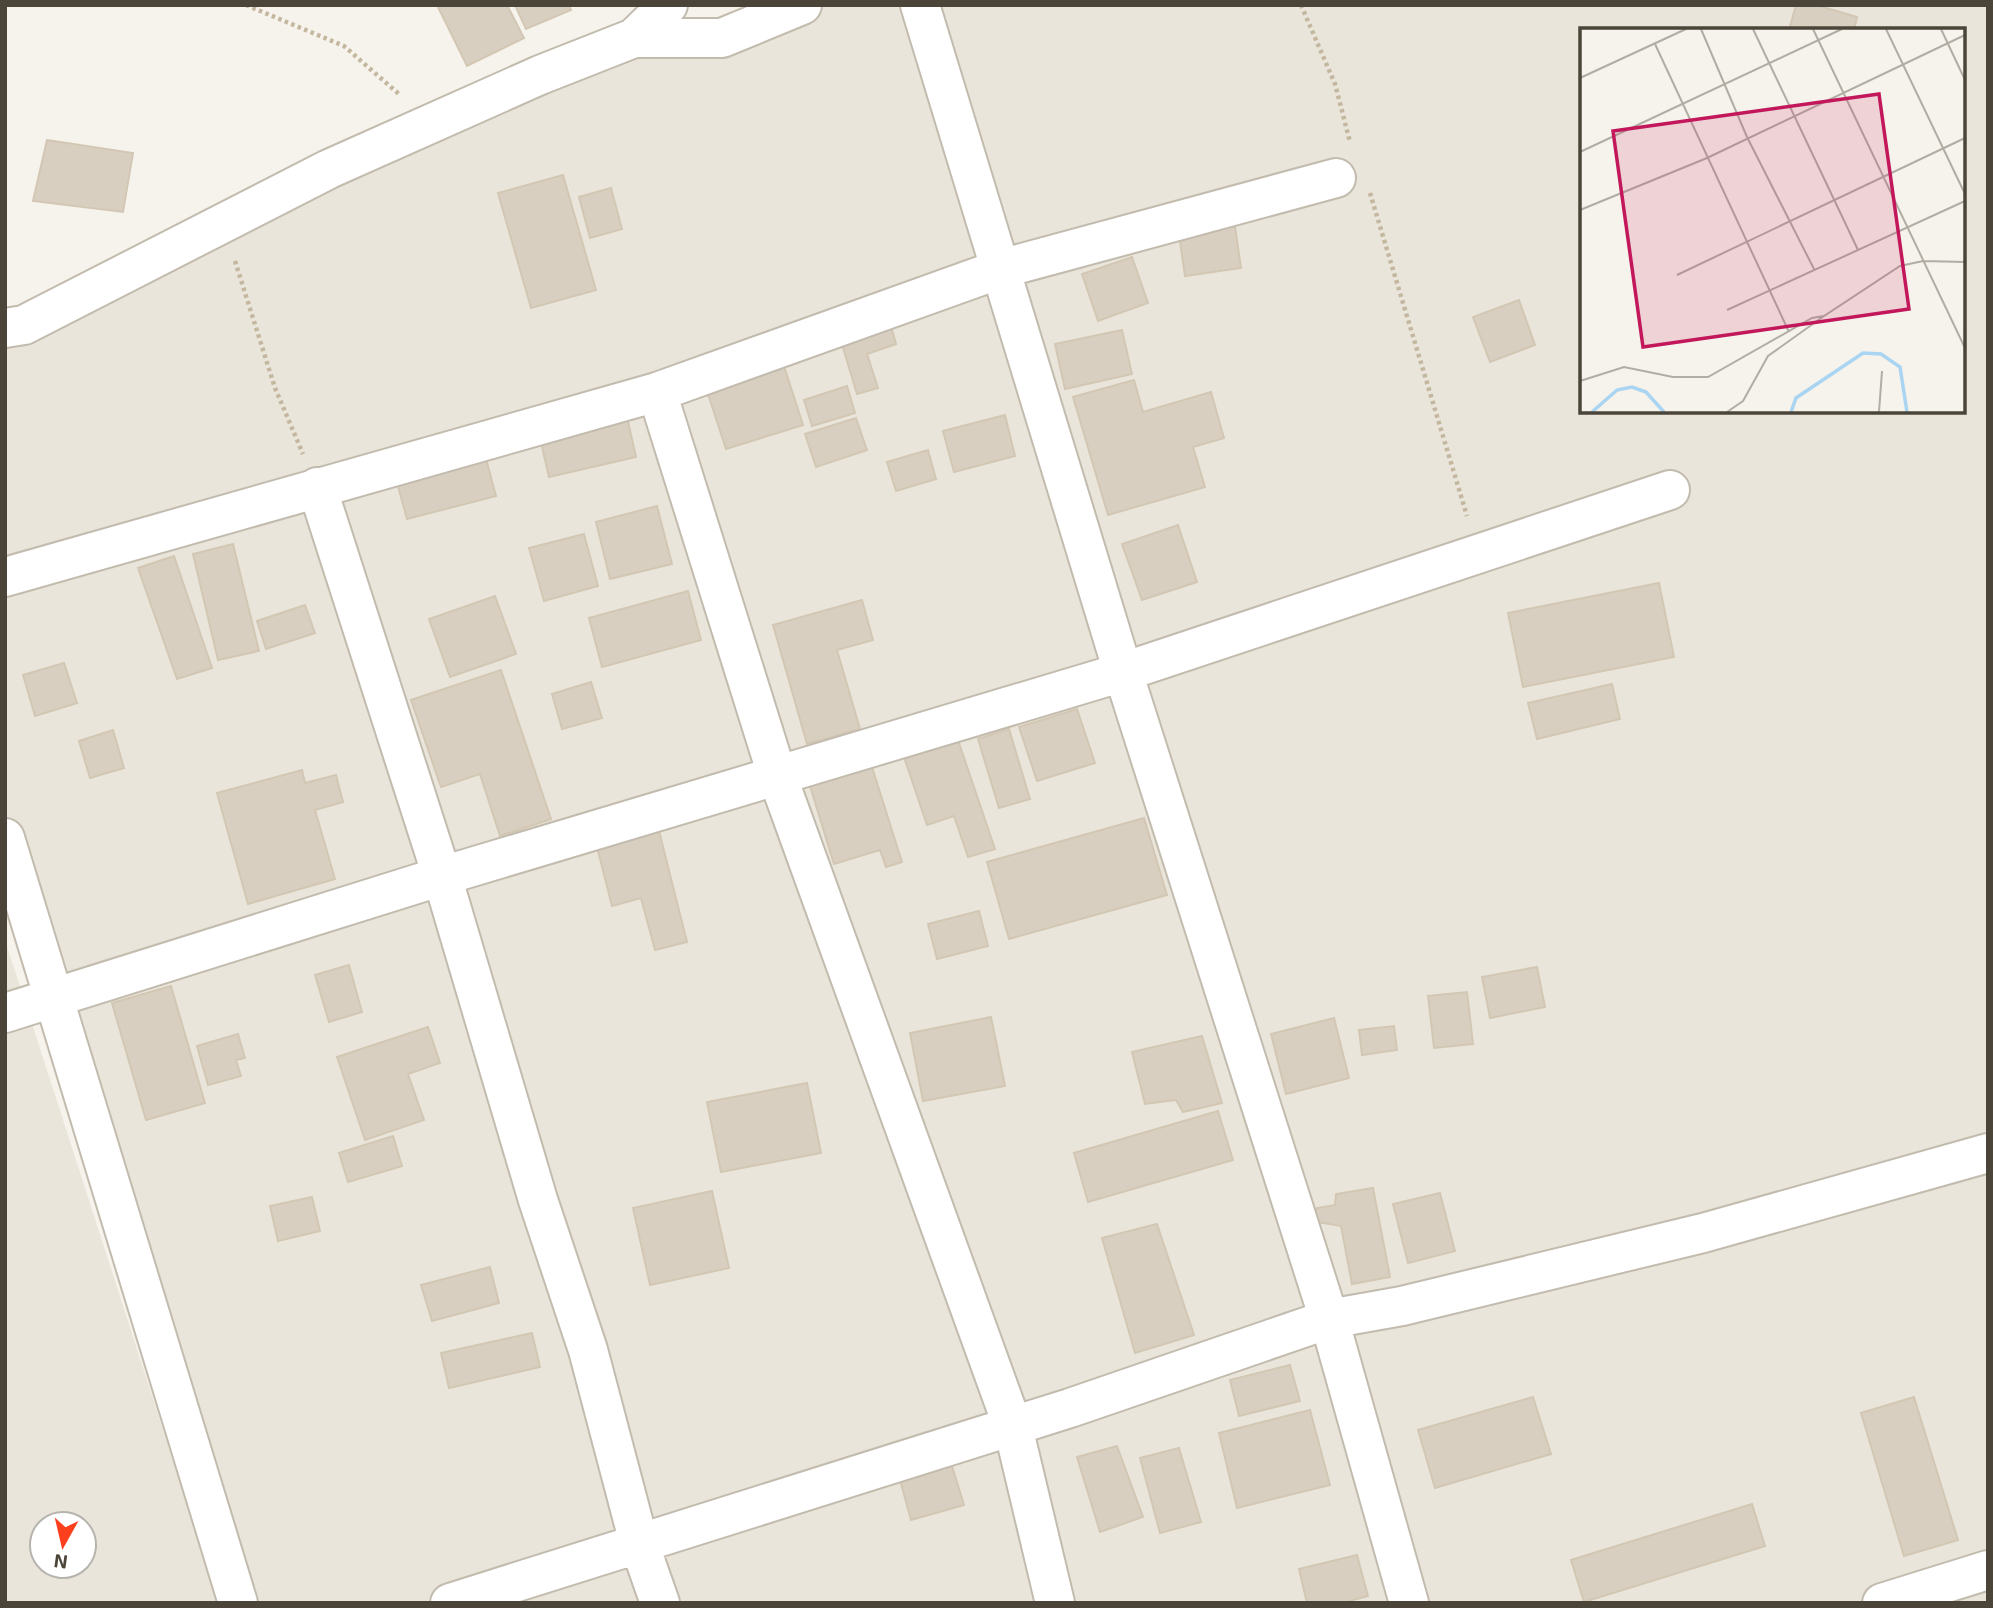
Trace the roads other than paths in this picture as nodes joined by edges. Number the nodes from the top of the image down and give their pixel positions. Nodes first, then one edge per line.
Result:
1 (668, 5) edge
2 (802, 5) edge
3 (920, 5) edge
4 (634, 37) junction
5 (1336, 178) road end
6 (1000, 269) junction
7 (5, 328) edge
8 (657, 392) junction
9 (317, 486) junction
10 (1670, 490) dead end
11 (5, 577) edge
12 (1123, 672) junction
13 (778, 778) junction
14 (5, 838) edge
15 (442, 876) junction
16 (56, 998) junction
17 (5, 1013) edge
18 (1988, 1153) edge
19 (1329, 1320) junction
20 (1013, 1427) junction
21 (639, 1544) junction
22 (1988, 1570) edge
23 (238, 1603) edge
24 (450, 1603) edge
25 (660, 1603) edge
26 (1055, 1603) edge
27 (1409, 1603) edge
28 (1882, 1603) edge

1 - 4 street
2 - 4 street
3 - 6 street
4 - 7 street
5 - 6 street
6 - 8 street
6 - 12 street
8 - 9 street
8 - 13 street
9 - 11 street
9 - 15 street
10 - 12 street
12 - 13 street
12 - 19 street
13 - 15 street
13 - 20 street
14 - 16 street
15 - 16 street
15 - 21 street
16 - 17 street
16 - 23 street
18 - 19 street
19 - 20 street
19 - 27 street
20 - 21 street
20 - 26 street
21 - 24 street
21 - 25 street
22 - 28 street

